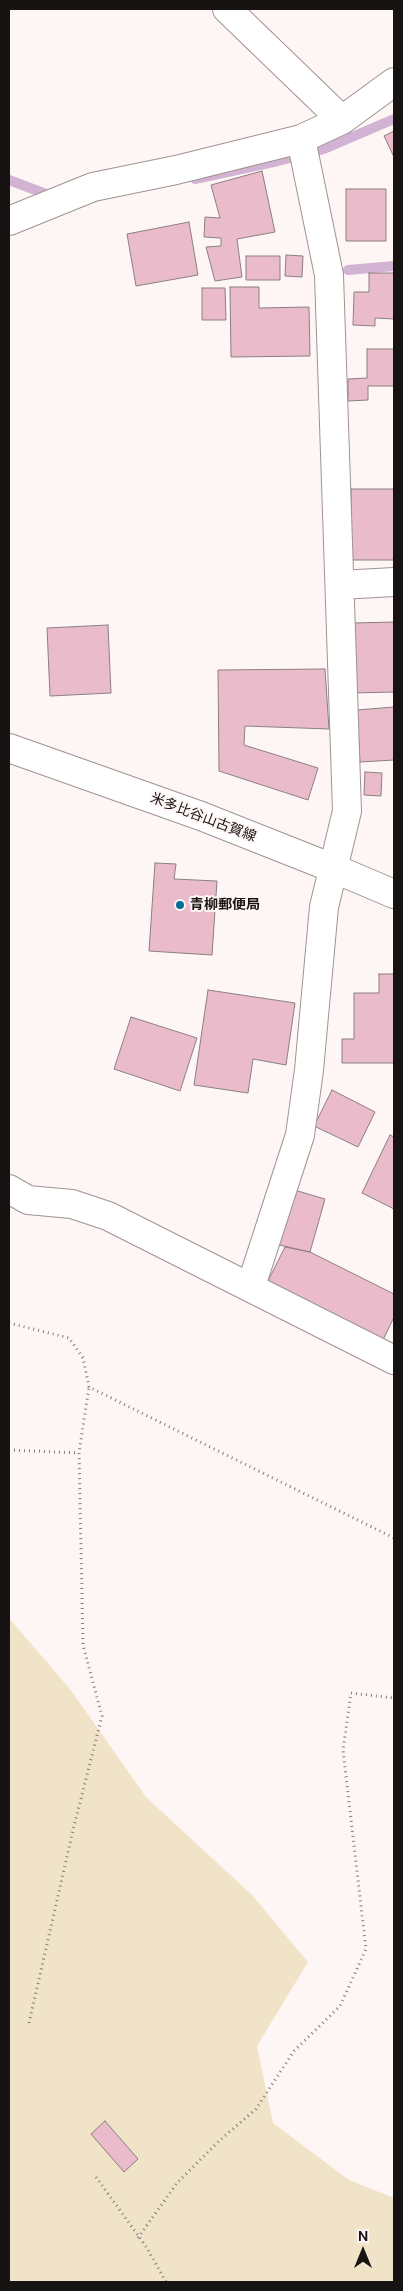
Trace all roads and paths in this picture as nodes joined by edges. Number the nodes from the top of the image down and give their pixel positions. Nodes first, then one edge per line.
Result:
1 (228, 9) edge
2 (394, 82) edge
3 (342, 120) junction
4 (301, 139) junction
5 (9, 221) edge
6 (394, 582) edge
7 (340, 585) junction
8 (9, 748) edge
9 (335, 869) junction
10 (394, 894) edge
11 (9, 1188) edge
12 (251, 1286) junction
13 (9, 1322) edge
14 (394, 1360) edge
15 (89, 1387) junction
16 (9, 1450) edge
17 (79, 1453) junction
18 (394, 1538) edge
19 (394, 1698) edge
20 (29, 2023) dead end
21 (96, 2177) dead end
22 (138, 2238) junction
23 (166, 2282) edge

1 - 3 street
2 - 3 street
3 - 4 street
4 - 5 street
4 - 7 street
6 - 7 street
7 - 9 street
8 - 9 street, 米多比谷山古賀線
9 - 10 street, 米多比谷山古賀線
9 - 12 street
11 - 12 street
12 - 14 street
13 - 15 path
15 - 17 path
15 - 18 path
16 - 17 path
17 - 20 path
19 - 22 path
21 - 22 path
22 - 23 path

